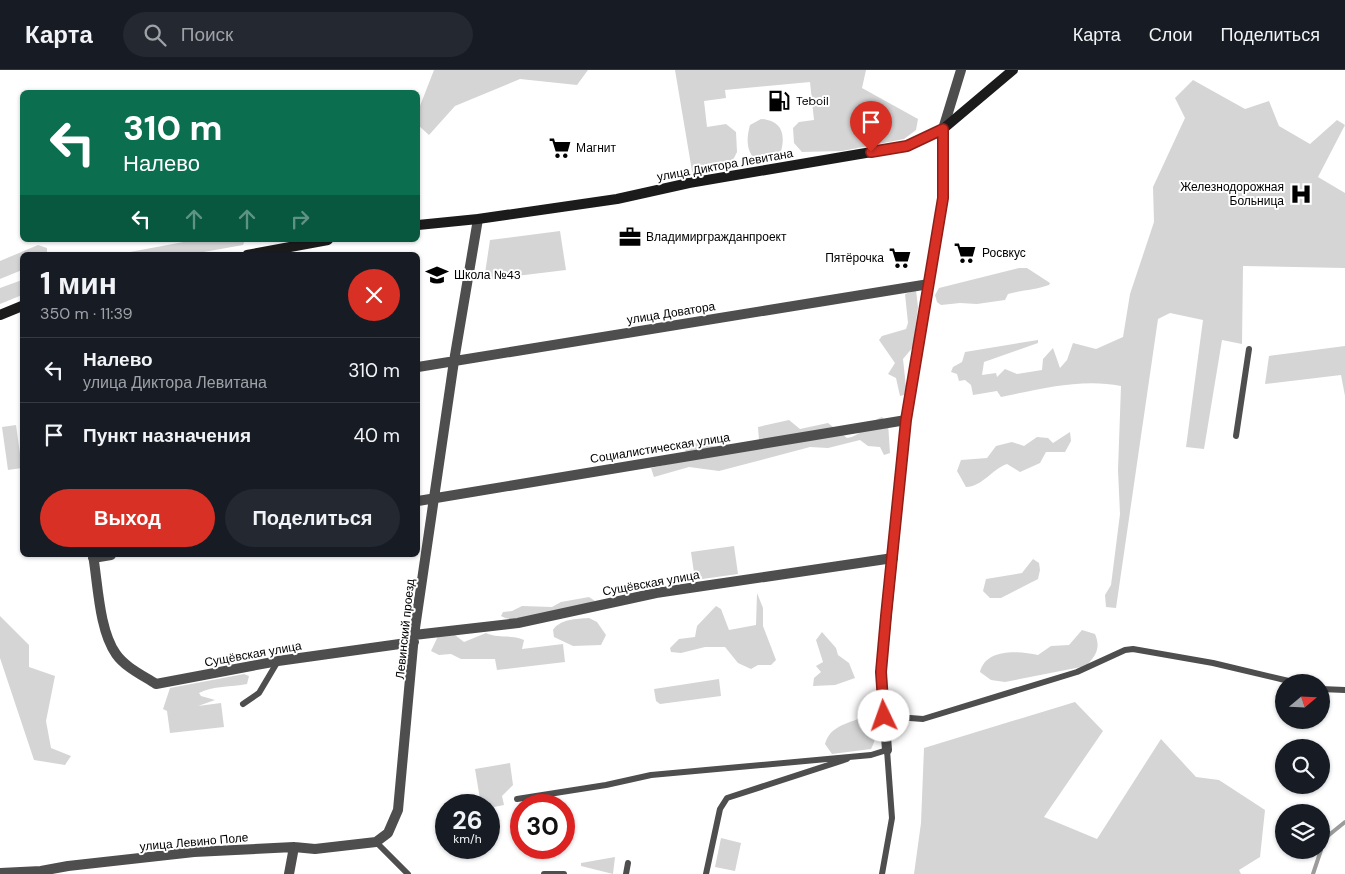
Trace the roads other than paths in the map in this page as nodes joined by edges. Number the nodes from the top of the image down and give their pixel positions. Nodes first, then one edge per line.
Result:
1 (961, 70) edge
2 (1013, 70) edge
3 (943, 129) junction
4 (478, 219) junction
5 (420, 225) edge
6 (317, 242) edge
7 (263, 252) edge
8 (929, 284) junction
9 (20, 307) edge
10 (0, 315) edge
11 (1249, 349) dead end
12 (454, 361) junction
13 (420, 367) edge
14 (906, 420) junction
15 (1236, 436) dead end
16 (434, 498) junction
17 (420, 501) edge
18 (93, 557) edge
19 (893, 558) junction
20 (414, 639) junction
21 (278, 661) junction
22 (1275, 678) edge
23 (1330, 689) edge
24 (1345, 690) edge
25 (243, 704) dead end
26 (884, 716) junction
27 (887, 750) junction
28 (857, 756) junction
29 (541, 794) edge
30 (388, 834) joint
31 (376, 842) junction
32 (294, 847) junction
33 (628, 864) dead end
34 (0, 873) edge
35 (41, 873) edge
36 (289, 874) edge
37 (408, 874) edge
38 (544, 874) edge
39 (564, 874) edge
40 (626, 874) edge
41 (706, 874) edge
42 (882, 874) edge

1 - 3 street
2 - 3 street, улица Диктора Левитана
3 - 4 street, улица Диктора Левитана
3 - 8 street
4 - 5 street, улица Диктора Левитана
4 - 12 street, Левинский проезд
6 - 7 street
8 - 12 street, улица Доватора
8 - 14 street
9 - 10 street
11 - 15 lane
12 - 13 street, улица Доватора
12 - 16 street, Левинский проезд
14 - 16 street, Социалистическая улица
14 - 19 street
16 - 17 street, Социалистическая улица
16 - 20 street, Левинский проезд
18 - 21 street, Сущёвская улица
19 - 20 street, Сущёвская улица
19 - 26 street
20 - 21 street, Сущёвская улица
20 - 30 street, Левинский проезд
21 - 25 lane
22 - 26 lane
23 - 24 lane
26 - 27 street
27 - 28 lane
27 - 42 lane
28 - 29 lane
28 - 41 lane
30 - 31 street, улица Левино Поле
31 - 32 street, улица Левино Поле
31 - 37 lane
32 - 35 street, улица Левино Поле
32 - 36 street
33 - 40 lane
34 - 35 street, улица Левино Поле
38 - 39 lane

